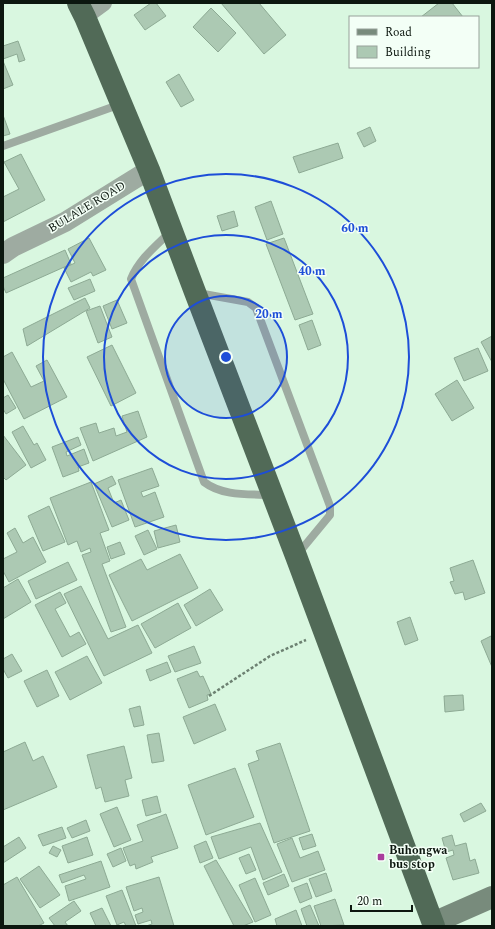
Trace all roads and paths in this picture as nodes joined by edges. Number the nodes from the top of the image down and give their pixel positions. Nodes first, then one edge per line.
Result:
1 (104, 3) edge
2 (81, 10) edge
3 (121, 104) junction
4 (3, 146) edge
5 (149, 170) junction
6 (171, 230) junction
7 (3, 254) edge
8 (196, 292) junction
9 (273, 495) junction
10 (296, 556) junction
11 (325, 632) junction
12 (209, 696) dead end
13 (492, 897) edge
14 (433, 925) edge

1 - 2 street
2 - 3 highway
3 - 4 lane
3 - 5 highway
5 - 6 highway
5 - 7 street, BULALE ROAD
6 - 8 highway
6 - 9 lane
8 - 9 highway
8 - 10 lane
9 - 10 highway
10 - 11 highway
11 - 12 path
11 - 14 highway
13 - 14 main road

